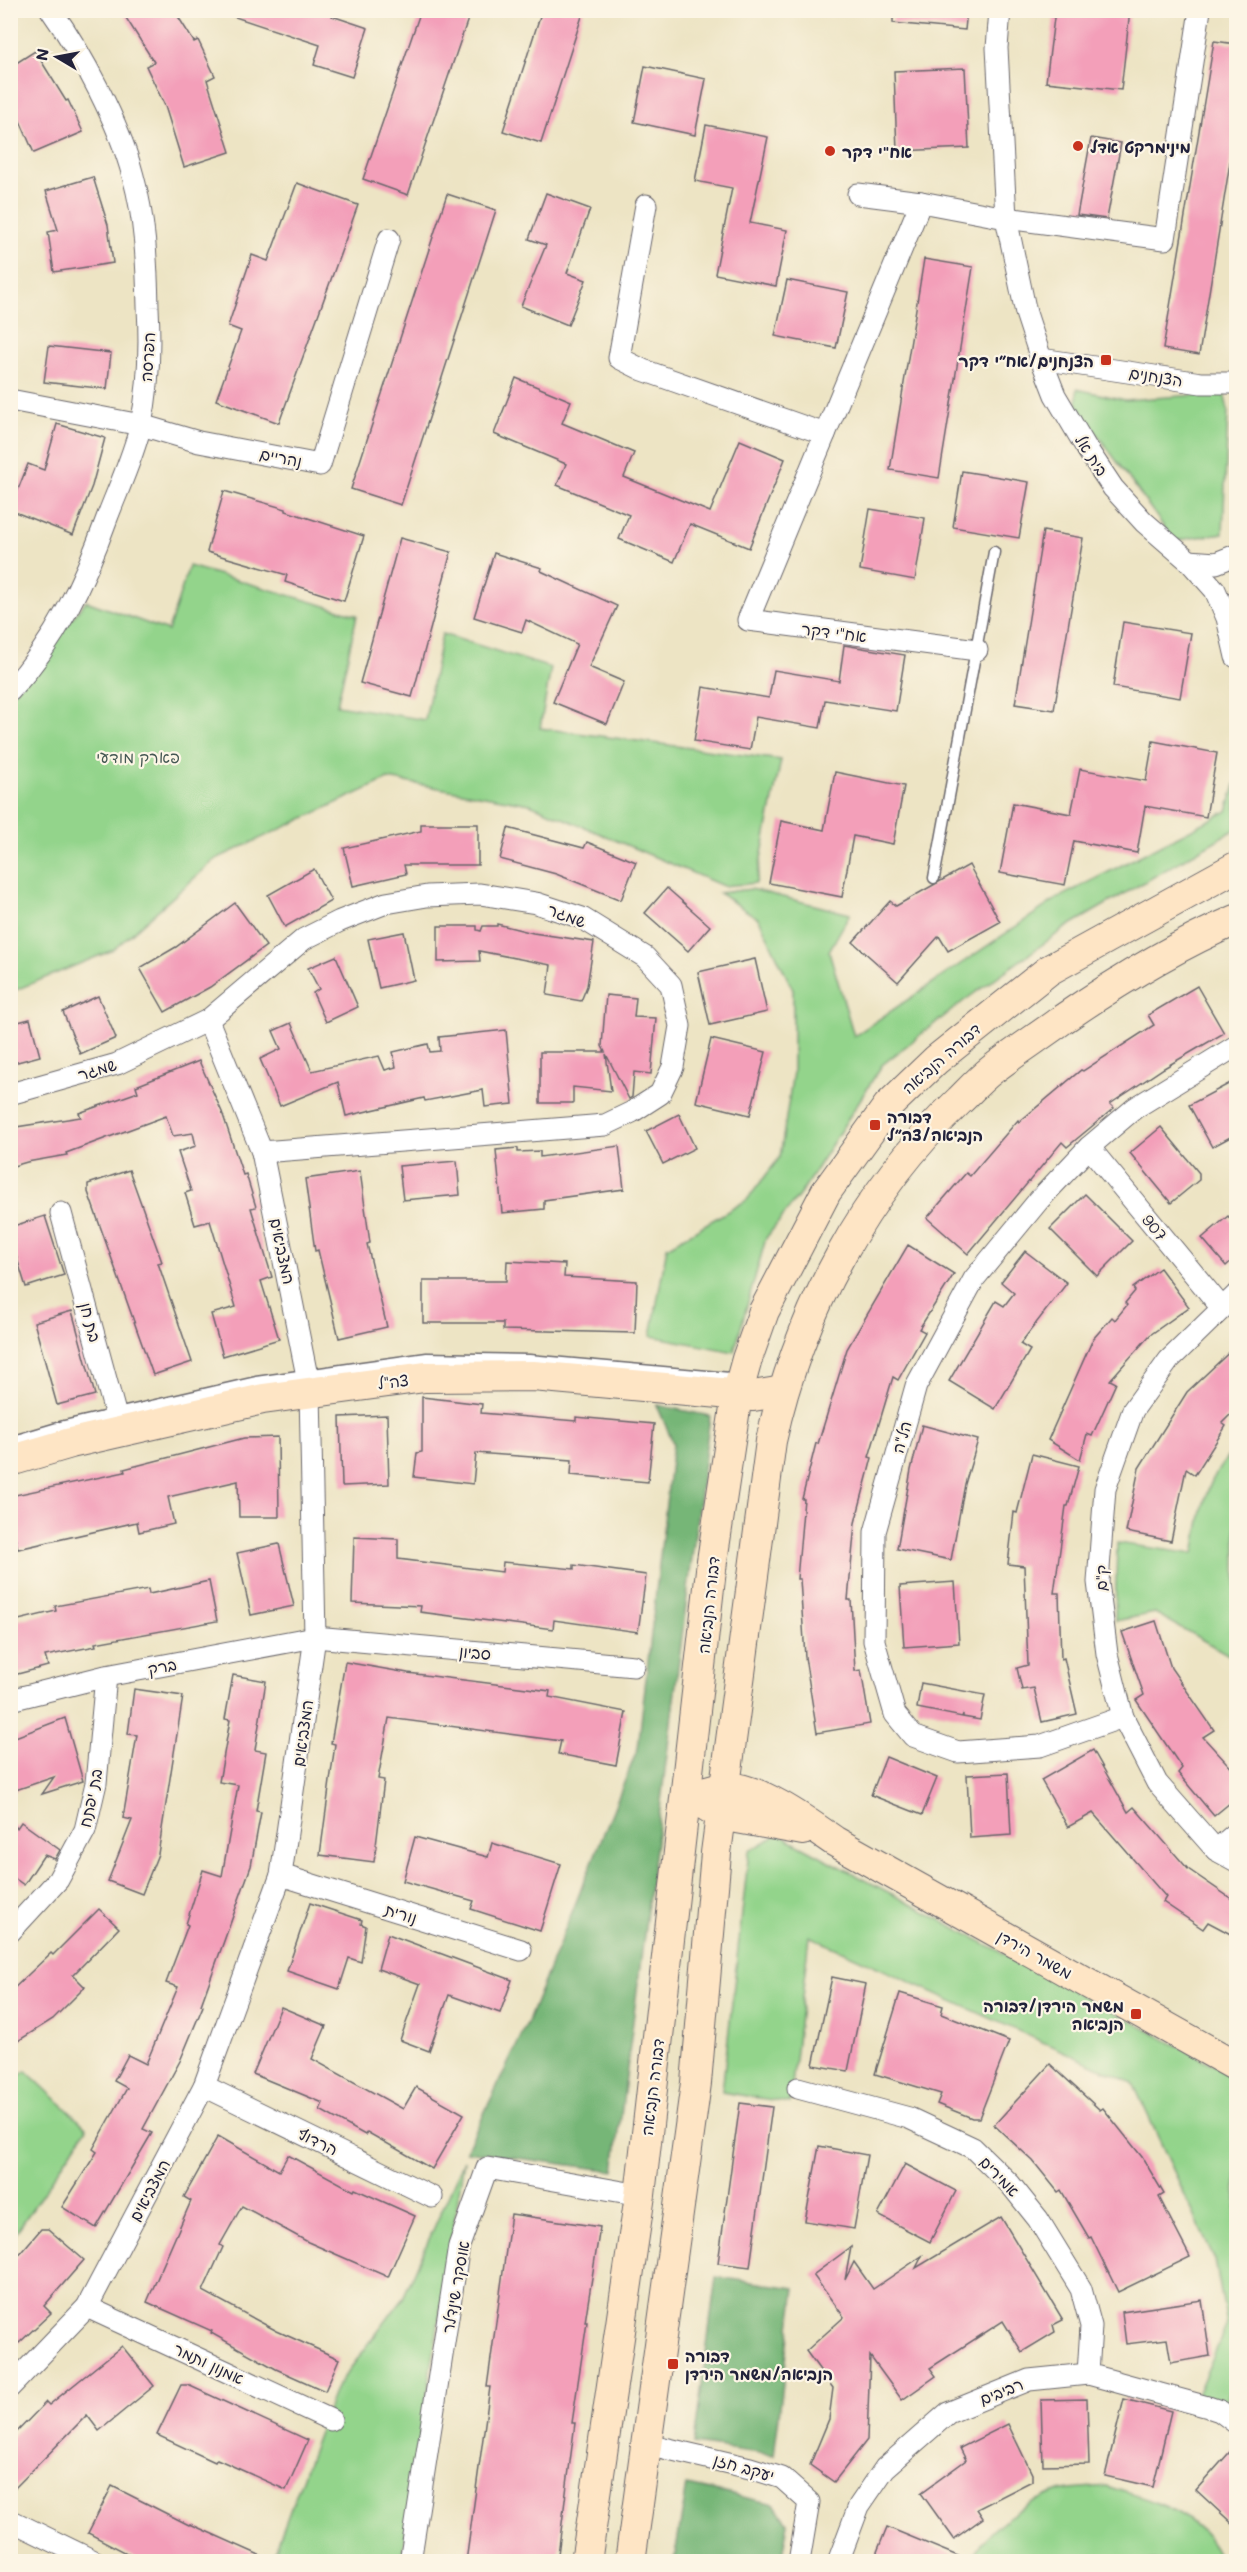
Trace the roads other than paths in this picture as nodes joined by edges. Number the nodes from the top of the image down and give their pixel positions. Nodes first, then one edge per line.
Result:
1 (51, 10) edge
2 (1000, 10) edge
3 (1200, 10) edge
4 (858, 194) dead end
5 (921, 202) junction
6 (646, 205) dead end
7 (1006, 218) junction
8 (389, 239) dead end
9 (1041, 359) junction
10 (1236, 382) edge
11 (10, 400) edge
12 (141, 425) junction
13 (825, 434) junction
14 (994, 552) dead end
15 (1236, 555) edge
16 (1189, 561) junction
17 (977, 650) junction
18 (1236, 657) edge
19 (10, 691) edge
20 (1236, 867) edge
21 (934, 878) dead end
22 (1236, 920) edge
23 (208, 1020) junction
24 (1236, 1046) edge
25 (10, 1094) edge
26 (1089, 1147) junction
27 (262, 1152) junction
28 (61, 1213) dead end
29 (1229, 1301) edge
30 (309, 1382) junction
31 (739, 1387) junction
32 (783, 1391) junction
33 (118, 1423) junction
34 (10, 1442) edge
35 (10, 1461) edge
36 (315, 1637) junction
37 (634, 1666) dead end
38 (106, 1676) junction
39 (10, 1700) edge
40 (1123, 1717) junction
41 (687, 1795) junction
42 (723, 1801) junction
43 (1236, 1833) edge
44 (1216, 1850) junction
45 (1236, 1861) edge
46 (281, 1875) junction
47 (10, 1932) edge
48 (521, 1950) dead end
49 (1236, 2066) edge
50 (204, 2086) junction
51 (798, 2088) dead end
52 (640, 2194) junction
53 (432, 2197) dead end
54 (87, 2307) junction
55 (1088, 2374) junction
56 (10, 2387) edge
57 (331, 2420) dead end
58 (1236, 2423) edge
59 (647, 2444) junction
60 (10, 2520) edge
61 (96, 2562) edge
62 (410, 2562) edge
63 (586, 2562) edge
64 (630, 2562) edge
65 (799, 2562) edge
66 (838, 2562) edge

1 - 12 street, הפרסה
2 - 7 street, בית אל
3 - 7 street
4 - 5 street
5 - 7 street
5 - 13 street, אח"י דקר
6 - 13 street
7 - 9 street, בית אל
8 - 12 street, נהריים
9 - 10 street, הצנחנים
9 - 16 street, בית אל
11 - 12 street, נהריים
12 - 19 street, הפרסה
13 - 17 street, אח"י דקר
14 - 17 lane
15 - 16 street
16 - 18 street, בית אל
17 - 21 lane
20 - 31 street, דבורה הנביאה
22 - 32 street
23 - 25 street, שמגר
23 - 27 street, המצביאים
23 - 27 street, שמגר
24 - 26 street, הל"ה
26 - 29 street, 907
26 - 40 street, הל"ה
27 - 30 street, המצביאים
28 - 33 street, בת חן
29 - 40 street, ק"ם
30 - 31 street, צה"ל
30 - 33 street, צה"ל
30 - 36 street, המצביאים
31 - 32 street, צה"ל
31 - 41 street, דבורה הנביאה
32 - 42 street
33 - 34 lane, צה"ל
33 - 35 street, צה"ל
36 - 37 street, סביון
36 - 38 street, ברק
36 - 46 street, המצביאים
38 - 39 street, ברק
38 - 47 street, בת יפתח
40 - 44 street, ק"ם
41 - 42 street, משמר הירדן
41 - 52 street, דבורה הנביאה
42 - 49 street, משמר הירדן
42 - 59 street
43 - 44 street
44 - 45 street, ק"ם
46 - 48 street, נורית
46 - 50 street, המצביאים
50 - 53 street, הרדוף
50 - 54 street, המצביאים
51 - 55 street, אמירים
52 - 62 street, אוסקר שינדלר
52 - 63 street, דבורה הנביאה
54 - 56 street, המצביאים
54 - 57 street, אמנון ותמר
55 - 58 street, רביבים
55 - 66 street, רביבים
59 - 64 street
59 - 65 street, יעקב חזן
60 - 61 street

